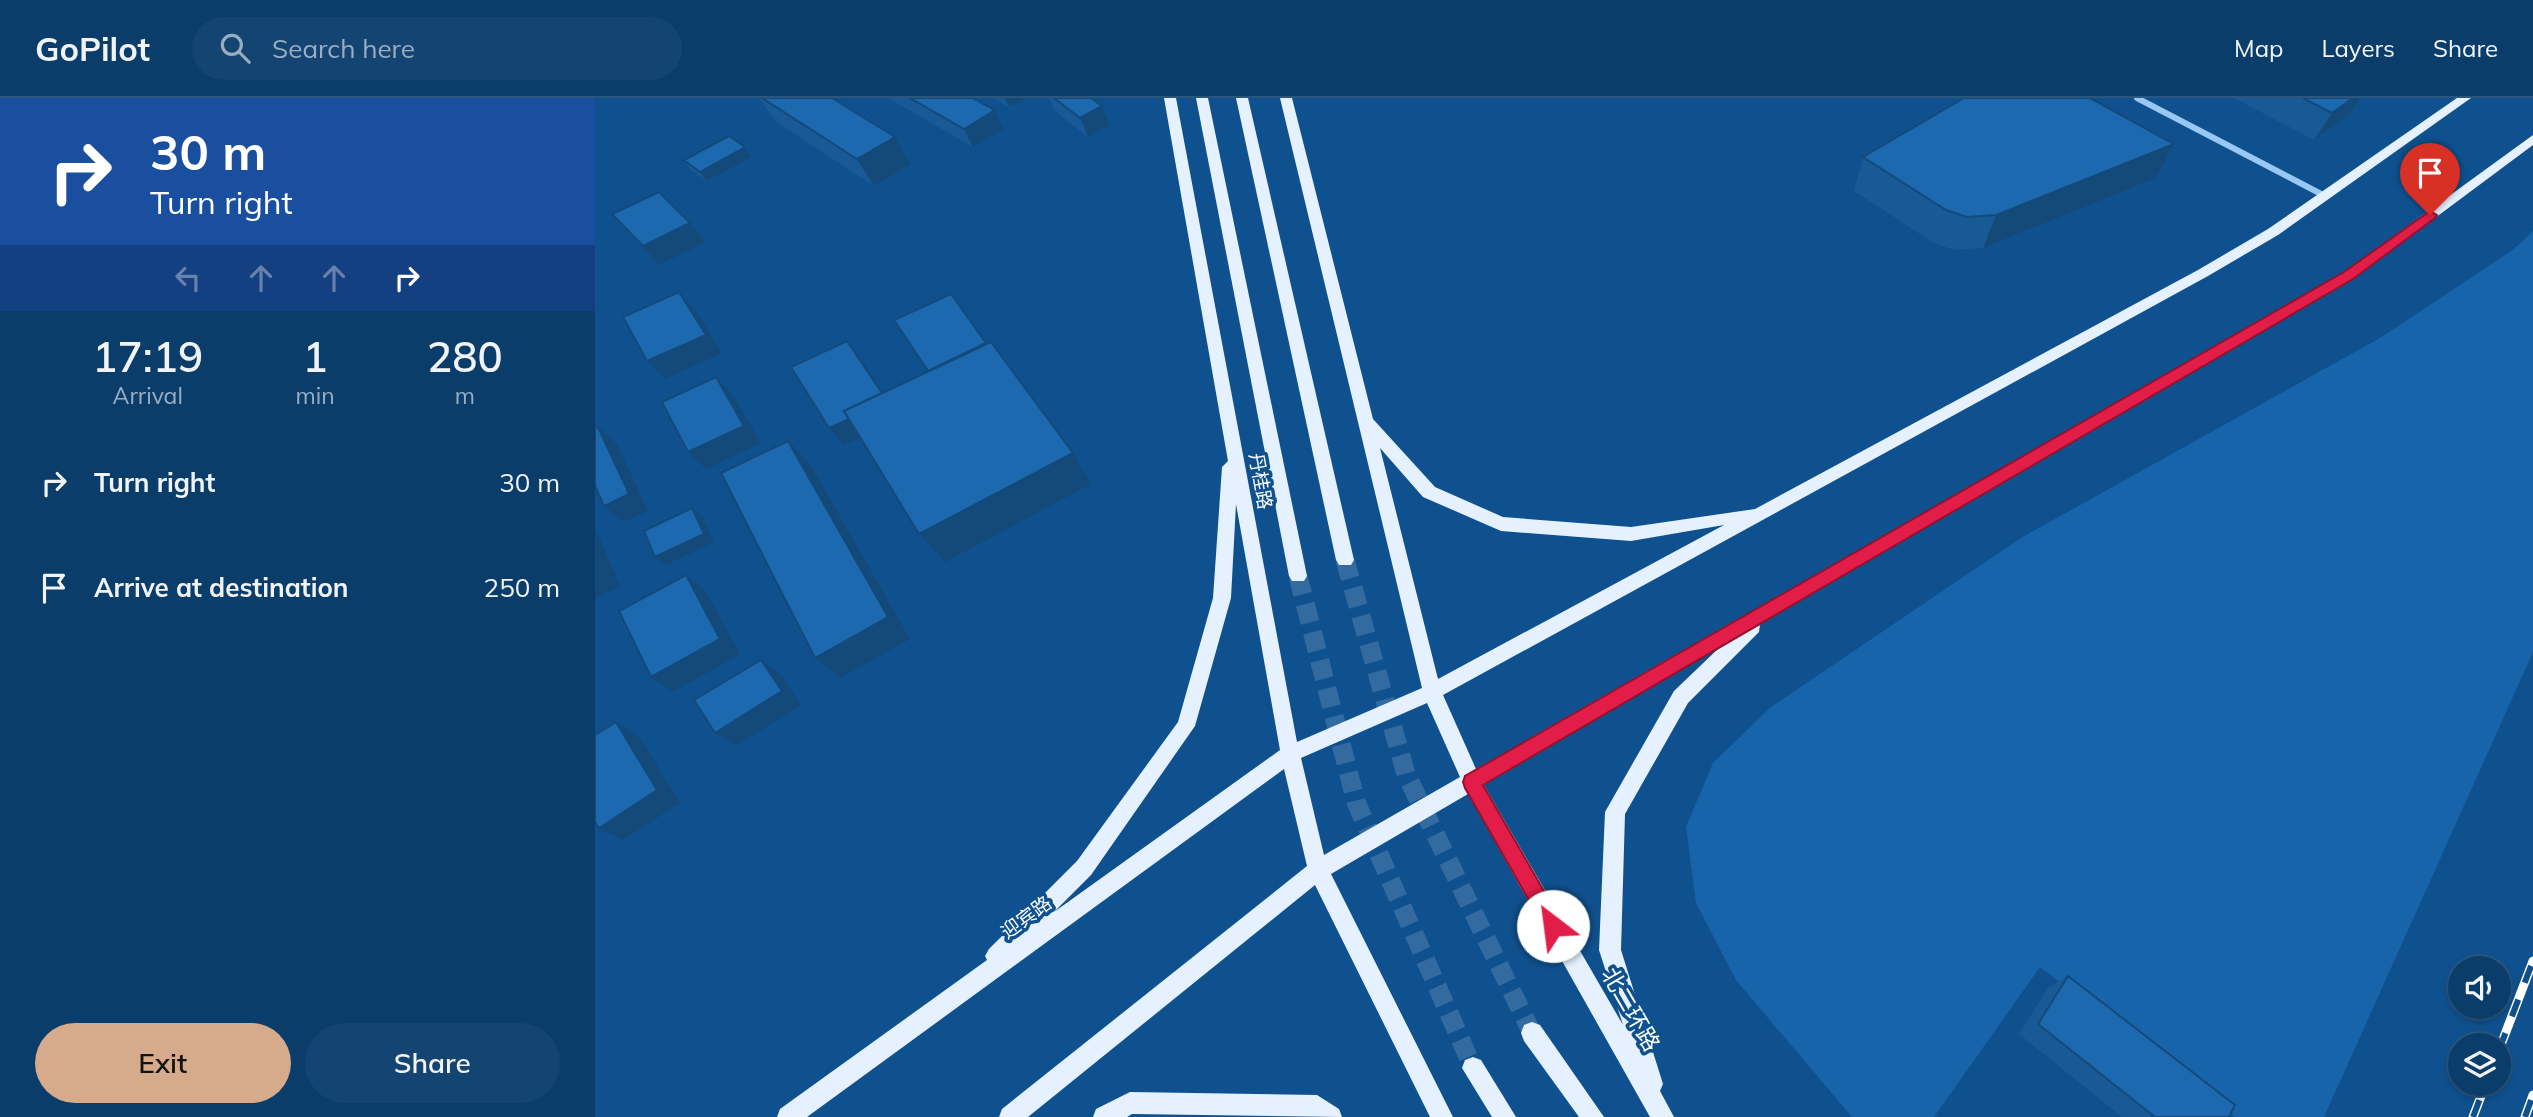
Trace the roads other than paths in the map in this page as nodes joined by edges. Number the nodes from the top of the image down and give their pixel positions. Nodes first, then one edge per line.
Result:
1 (1170, 98) edge
2 (1202, 98) edge
3 (1242, 98) edge
4 (1286, 98) edge
5 (2137, 98) edge
6 (2465, 98) edge
7 (2533, 139) edge
8 (2325, 196) junction
9 (1366, 421) junction
10 (1232, 439) junction
11 (1764, 512) junction
12 (1345, 561) tunnel mouth
13 (1299, 576) tunnel mouth
14 (1771, 610) junction
15 (1432, 692) junction
16 (1290, 754) junction
17 (1472, 782) junction
18 (1318, 870) junction
19 (959, 994) junction
20 (1532, 1033) tunnel mouth
21 (1473, 1068) tunnel mouth
22 (788, 1117) edge
23 (1010, 1117) edge
24 (1104, 1117) edge
25 (1331, 1117) edge
26 (1442, 1117) edge
27 (1505, 1117) edge
28 (1594, 1117) edge
29 (1663, 1117) edge

1 - 10 main road, 丹桂路
2 - 13 main road
3 - 12 main road
4 - 9 main road
5 - 8 street
6 - 8 main road, 迎宾路
7 - 14 main road
8 - 11 main road, 迎宾路
9 - 11 main road
9 - 15 main road
10 - 16 main road, 丹桂路
10 - 19 main road
11 - 15 main road, 迎宾路
14 - 17 main road
14 - 29 main road
15 - 16 main road, 迎宾路
15 - 17 main road
16 - 18 main road, 丹桂路
16 - 19 main road, 迎宾路
17 - 18 main road
17 - 29 main road, 北二环路
18 - 23 main road
18 - 26 main road
19 - 22 main road, 迎宾路
20 - 28 main road
21 - 27 main road
24 - 25 main road

